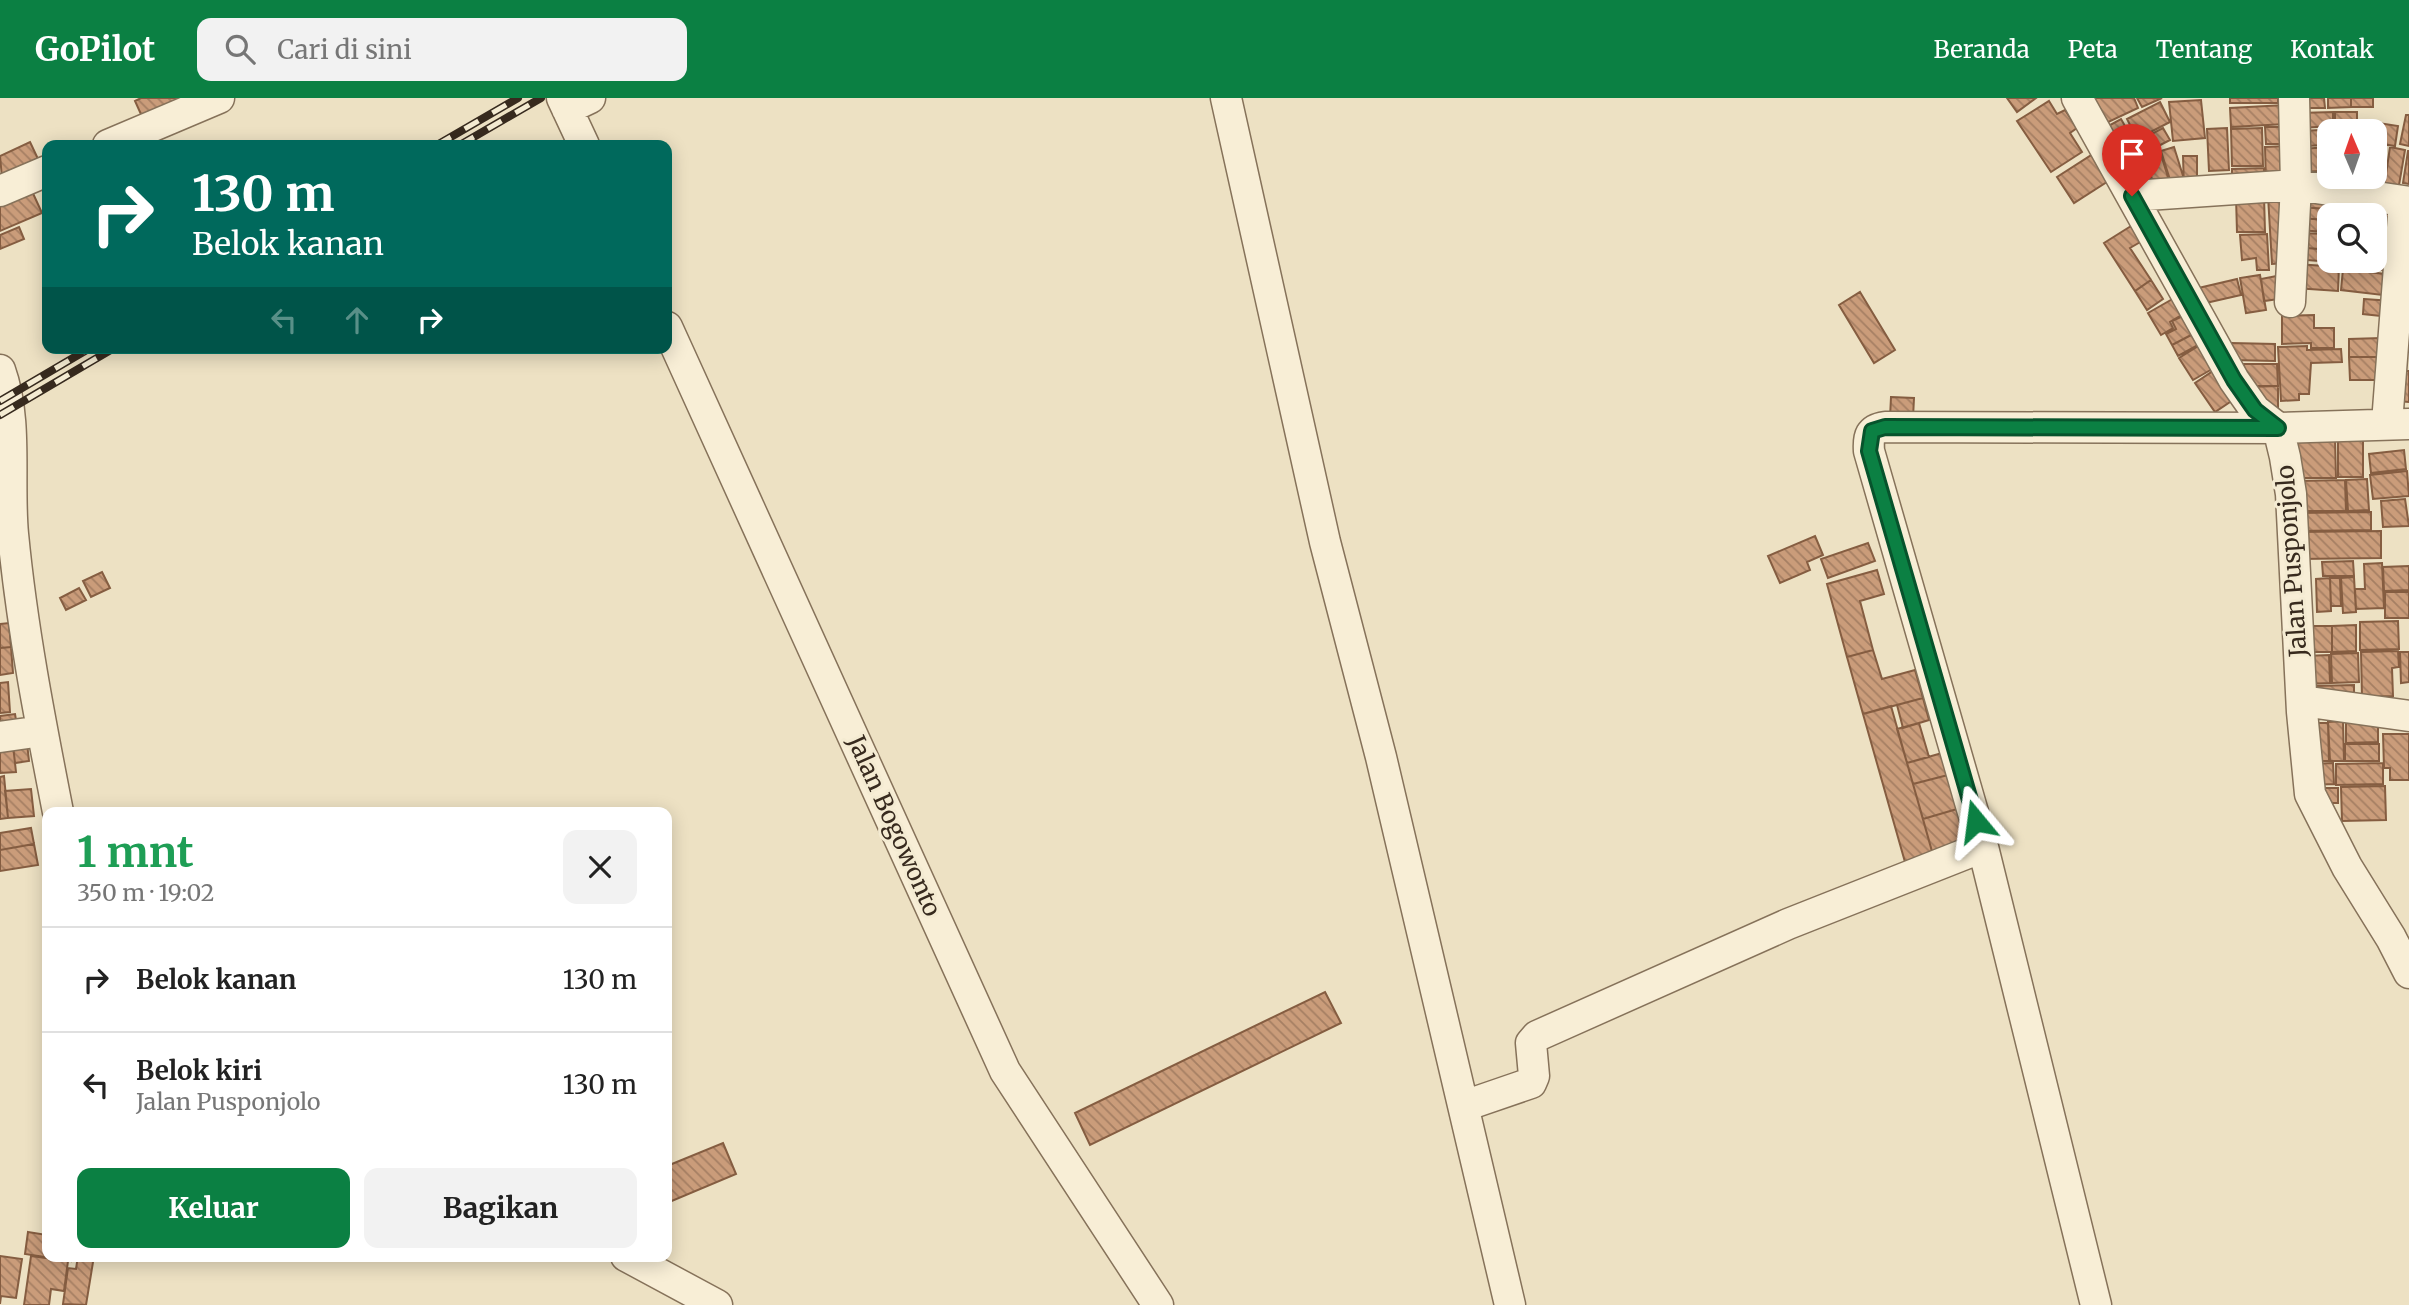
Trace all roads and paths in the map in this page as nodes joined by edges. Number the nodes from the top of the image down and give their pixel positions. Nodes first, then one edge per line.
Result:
1 (219, 98) edge
2 (1226, 98) edge
3 (2077, 98) edge
4 (2294, 98) edge
5 (573, 102) edge
6 (120, 140) edge
7 (583, 140) edge
8 (42, 173) edge
9 (2296, 186) junction
10 (0, 191) edge
11 (2132, 196) junction
12 (2407, 202) edge
13 (2290, 302) dead end
14 (672, 338) edge
15 (0, 370) edge
16 (2398, 424) edge
17 (2278, 428) junction
18 (10, 605) edge
19 (2302, 701) junction
20 (2409, 716) edge
21 (42, 731) junction
22 (0, 737) edge
23 (57, 807) edge
24 (1983, 847) junction
25 (2399, 931) edge
26 (2409, 973) edge
27 (1464, 1107) junction
28 (637, 1262) edge
29 (717, 1305) edge
30 (1158, 1305) edge
31 (1510, 1305) edge
32 (2096, 1305) edge

1 - 6 street
2 - 27 street
3 - 11 street
4 - 9 street
5 - 7 street
8 - 10 street
9 - 11 street
9 - 12 street
9 - 13 street
11 - 17 street
12 - 16 street
14 - 30 street, Jalan Bogowonto
15 - 18 street
16 - 17 street
17 - 19 street, Jalan Pusponjolo
17 - 24 street
18 - 21 street
19 - 20 street
19 - 25 street, Jalan Pusponjolo
21 - 22 street
21 - 23 street
24 - 27 street
24 - 32 street
25 - 26 street, Jalan Pusponjolo
27 - 31 street
28 - 29 street

